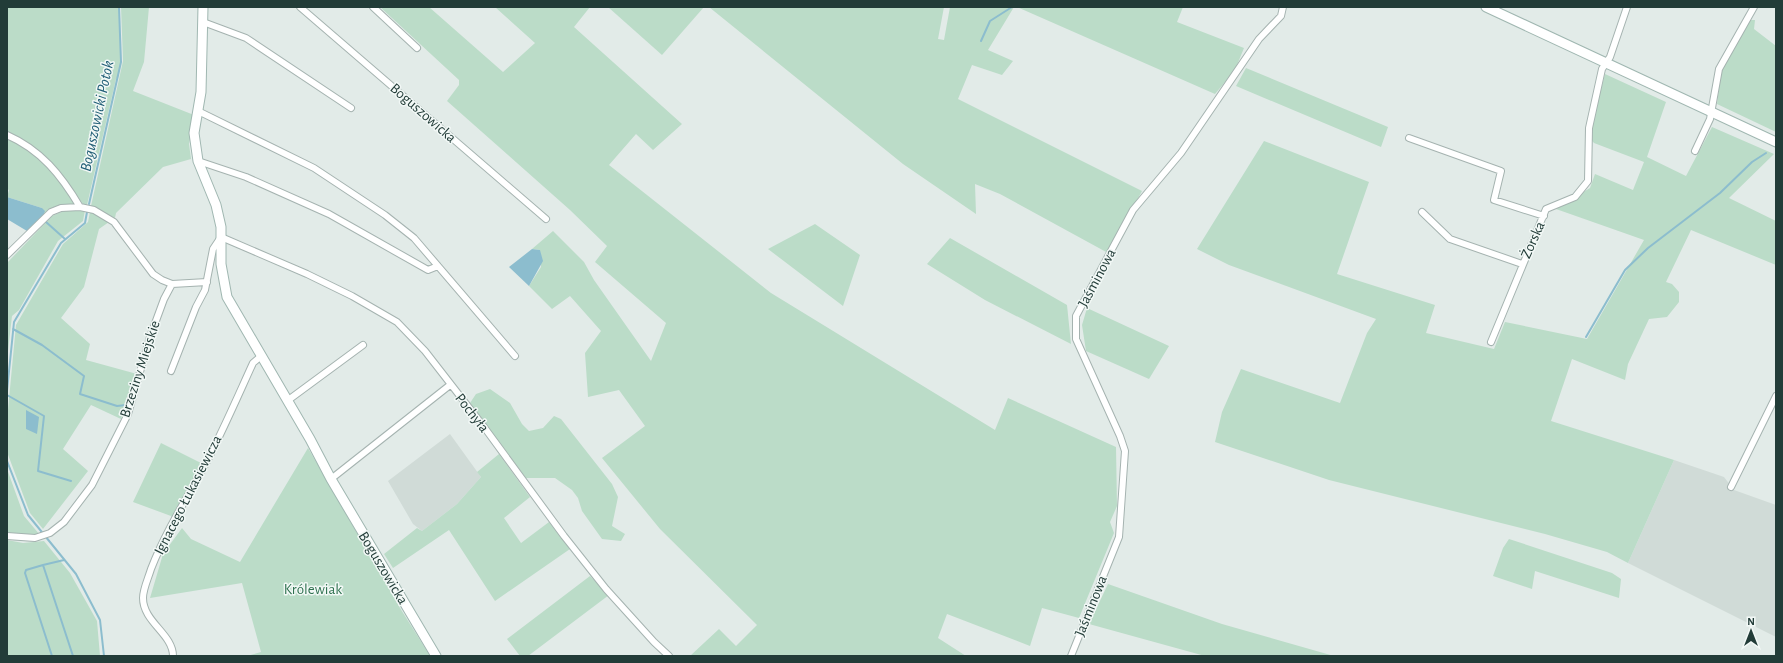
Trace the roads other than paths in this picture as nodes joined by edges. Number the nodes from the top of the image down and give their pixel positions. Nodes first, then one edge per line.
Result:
1 (203, 7) edge
2 (300, 7) edge
3 (373, 7) edge
4 (1283, 7) edge
5 (1486, 7) edge
6 (1627, 7) edge
7 (1754, 7) edge
8 (203, 22) junction
9 (417, 48) dead end
10 (1606, 63) junction
11 (351, 108) dead end
12 (198, 111) junction
13 (1712, 112) junction
14 (7, 134) edge
15 (1409, 138) dead end
16 (1776, 142) edge
17 (1695, 151) dead end
18 (198, 161) junction
19 (80, 207) junction
20 (1422, 212) dead end
21 (1544, 216) junction
22 (546, 219) dead end
23 (221, 237) junction
24 (7, 255) edge
25 (1522, 264) junction
26 (438, 266) junction
27 (207, 282) junction
28 (172, 284) junction
29 (1491, 342) dead end
30 (363, 345) dead end
31 (515, 356) dead end
32 (260, 357) junction
33 (171, 371) dead end
34 (450, 385) junction
35 (1776, 396) edge
36 (287, 401) junction
37 (331, 479) junction
38 (1730, 487) dead end
39 (7, 536) edge
40 (173, 656) edge
41 (436, 656) edge
42 (669, 656) edge
43 (1070, 656) edge

1 - 8 street, Boguszowicka
2 - 22 street, Boguszowicka
3 - 9 street
4 - 43 street, Jaśminowa
5 - 10 street
6 - 10 street, Żorska
7 - 13 street
8 - 11 street
8 - 12 street, Boguszowicka
10 - 13 street
10 - 21 street, Żorska
12 - 18 street, Boguszowicka
12 - 26 street
13 - 16 street
13 - 17 street
14 - 19 street
15 - 21 street
18 - 23 street, Boguszowicka
18 - 26 street
19 - 24 street
19 - 28 street
20 - 25 street
21 - 25 street, Żorska
23 - 27 street
23 - 32 street, Boguszowicka
23 - 34 street, Pochyła
25 - 29 street, Żorska
26 - 31 street
27 - 28 street
27 - 33 street
28 - 39 street, Brzeziny Miejskie
30 - 36 street
32 - 36 street, Boguszowicka
32 - 40 street, Ignacego Łukasiewicza
34 - 37 street
34 - 42 street, Pochyła
35 - 38 street
36 - 37 street, Boguszowicka
37 - 41 street, Boguszowicka

